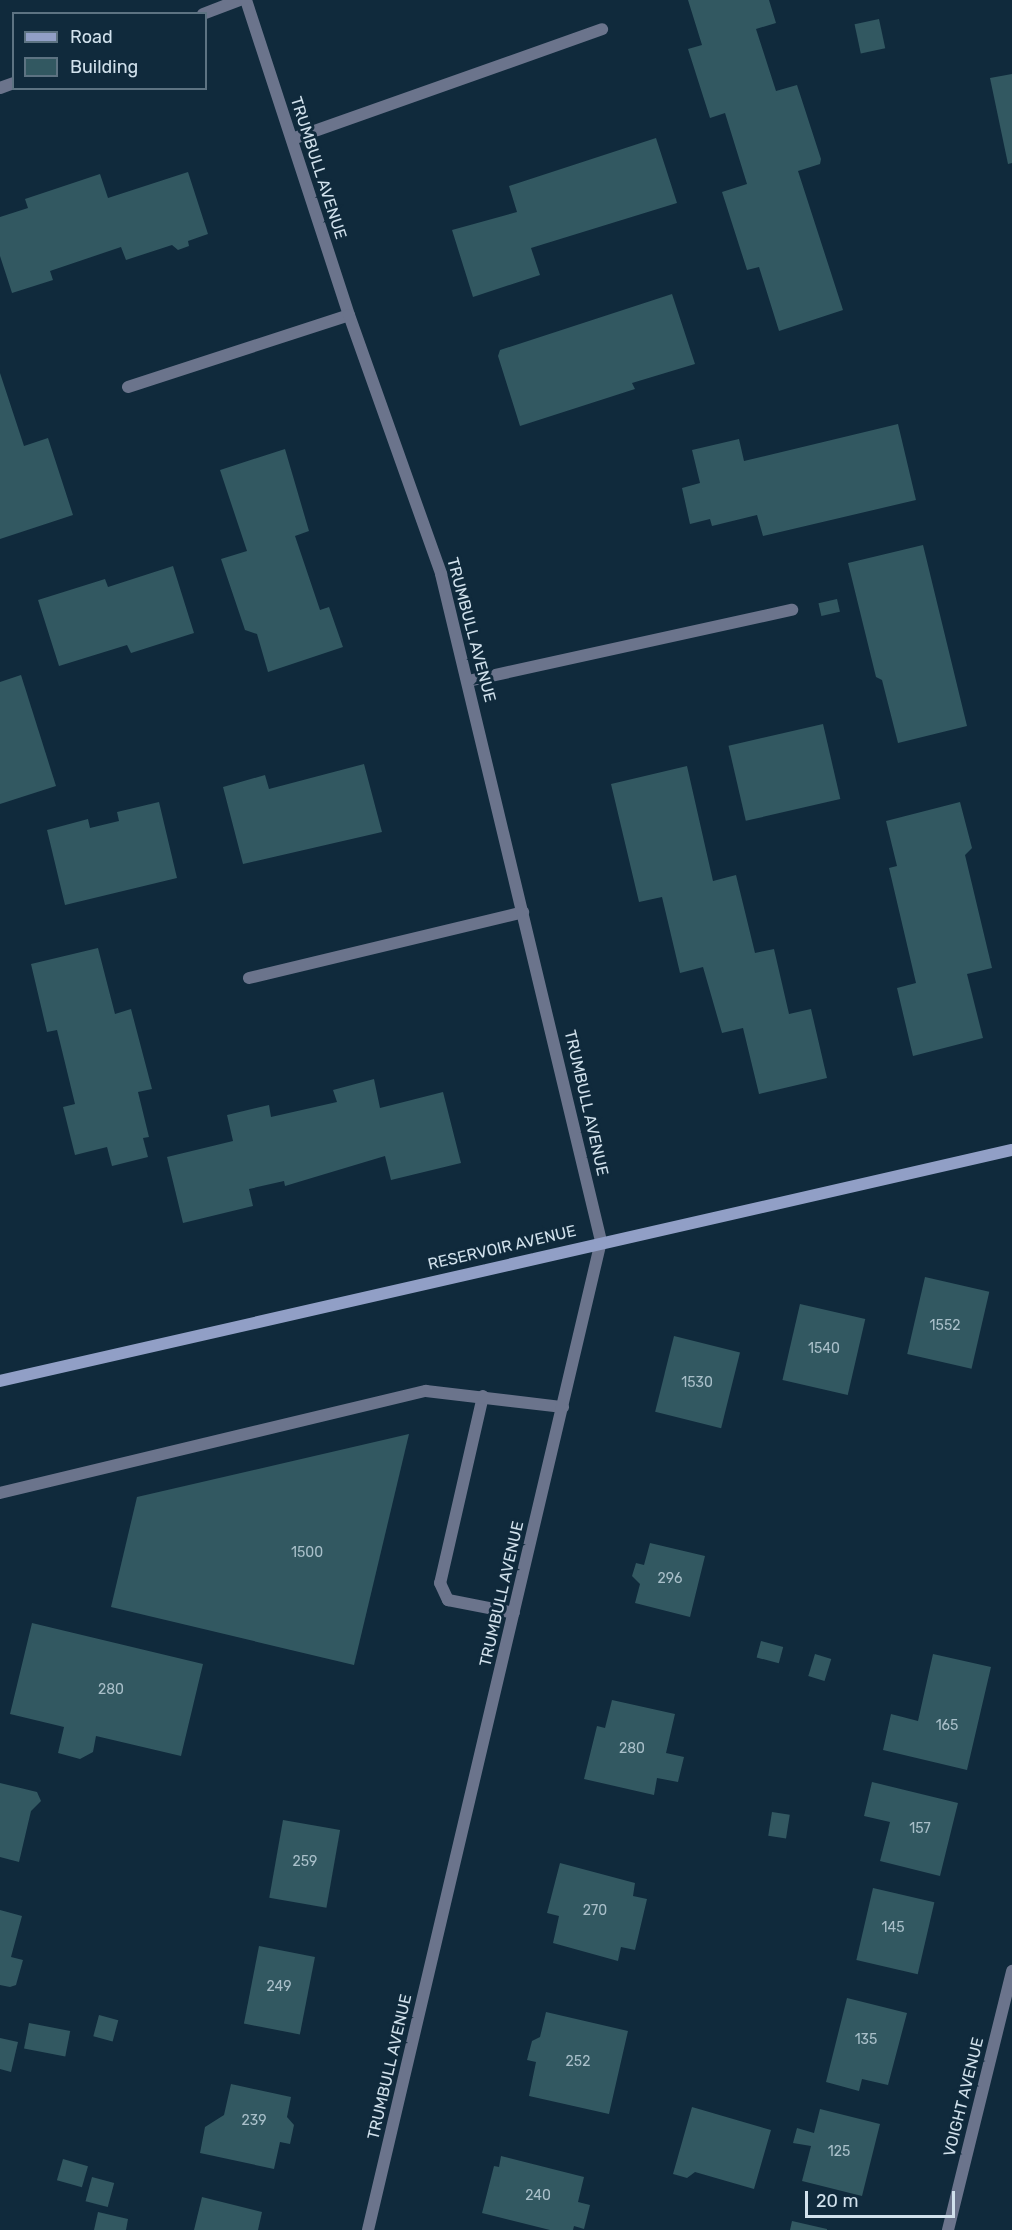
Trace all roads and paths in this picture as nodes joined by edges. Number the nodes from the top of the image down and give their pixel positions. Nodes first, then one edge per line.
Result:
1 (239, 0) edge
2 (246, 0) edge
3 (207, 12) edge
4 (602, 29) dead end
5 (292, 139) junction
6 (349, 315) junction
7 (128, 387) dead end
8 (792, 610) dead end
9 (468, 681) junction
10 (523, 912) junction
11 (249, 978) dead end
12 (1012, 1150) edge
13 (601, 1241) junction
14 (0, 1381) edge
15 (483, 1396) junction
16 (563, 1407) junction
17 (0, 1493) edge
18 (514, 1613) junction
19 (1012, 1971) edge
20 (368, 2230) edge
21 (948, 2230) edge

1 - 3 street
2 - 5 street, TRUMBULL AVENUE
4 - 5 street
5 - 6 street, TRUMBULL AVENUE
6 - 7 street
6 - 9 street, TRUMBULL AVENUE
8 - 9 street
9 - 10 street, TRUMBULL AVENUE
10 - 11 street
10 - 13 street, TRUMBULL AVENUE
12 - 13 main road, RESERVOIR AVENUE
13 - 14 main road, RESERVOIR AVENUE
13 - 16 street, TRUMBULL AVENUE
15 - 16 street
15 - 17 street
15 - 18 street
16 - 18 street, TRUMBULL AVENUE
18 - 20 street, TRUMBULL AVENUE
19 - 21 street, VOIGHT AVENUE

